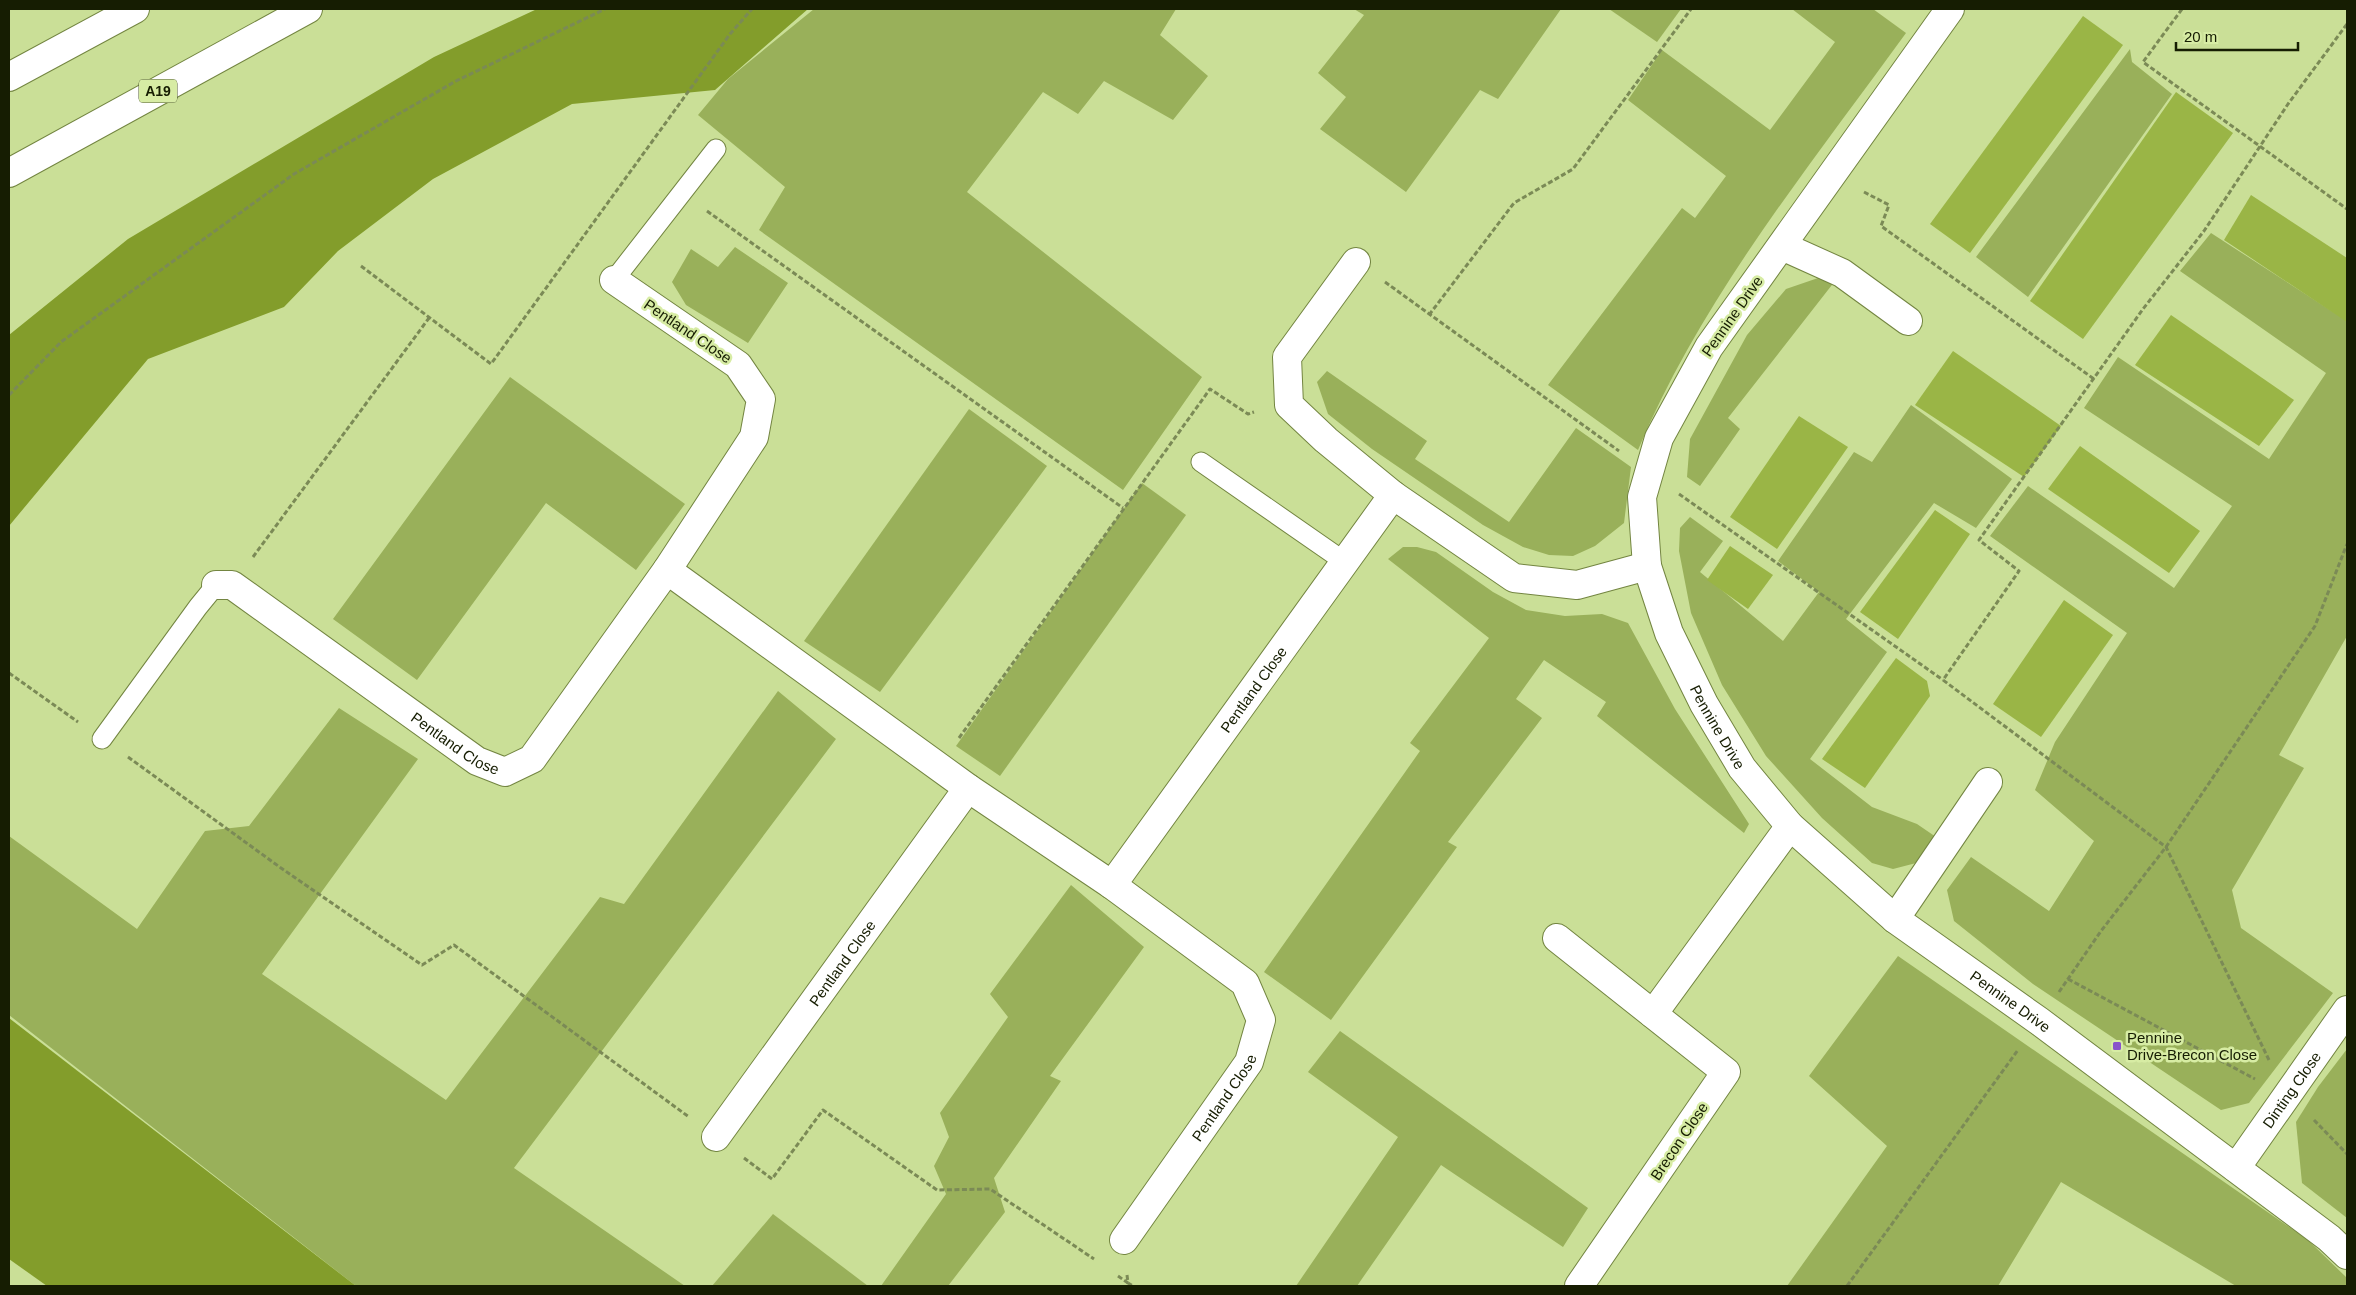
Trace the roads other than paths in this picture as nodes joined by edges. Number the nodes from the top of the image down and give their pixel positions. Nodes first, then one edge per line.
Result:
1 (135, 9) edge
2 (308, 9) edge
3 (1950, 9) edge
4 (9, 76) edge
5 (716, 149) dead end
6 (9, 173) edge
7 (1782, 246) junction
8 (1356, 262) road end
9 (614, 280) joint
10 (1908, 321) dead end
11 (1201, 462) dead end
12 (1393, 495) junction
13 (1345, 562) junction
14 (1647, 566) junction
15 (667, 570) junction
16 (224, 585) joint
17 (102, 739) road end
18 (1988, 782) dead end
19 (968, 788) junction
20 (1790, 826) junction
21 (1112, 885) junction
22 (1895, 919) junction
23 (1557, 938) dead end
24 (2347, 1010) edge
25 (1653, 1014) junction
26 (716, 1136) road end
27 (2236, 1168) junction
28 (1124, 1240) dead end
29 (2347, 1256) edge
30 (1579, 1286) edge

1 - 4 main road
2 - 6 main road, A19
3 - 7 main road, Pennine Drive
5 - 9 lane
7 - 10 main road
7 - 14 main road, Pennine Drive
8 - 12 main road
9 - 15 main road, Pentland Close
11 - 13 lane
12 - 13 main road, Pentland Close
12 - 14 main road
13 - 21 main road, Pentland Close
14 - 20 main road, Pennine Drive
15 - 16 main road, Pentland Close
15 - 19 main road, Pentland Close
16 - 17 lane
18 - 22 main road
19 - 21 main road, Pentland Close
19 - 26 main road, Pentland Close
20 - 22 main road, Pennine Drive
20 - 25 main road
21 - 28 main road, Pentland Close
22 - 27 main road, Pennine Drive
23 - 25 main road, Brecon Close
24 - 27 main road, Dinting Close
25 - 30 main road, Brecon Close
27 - 29 main road, Pennine Drive

